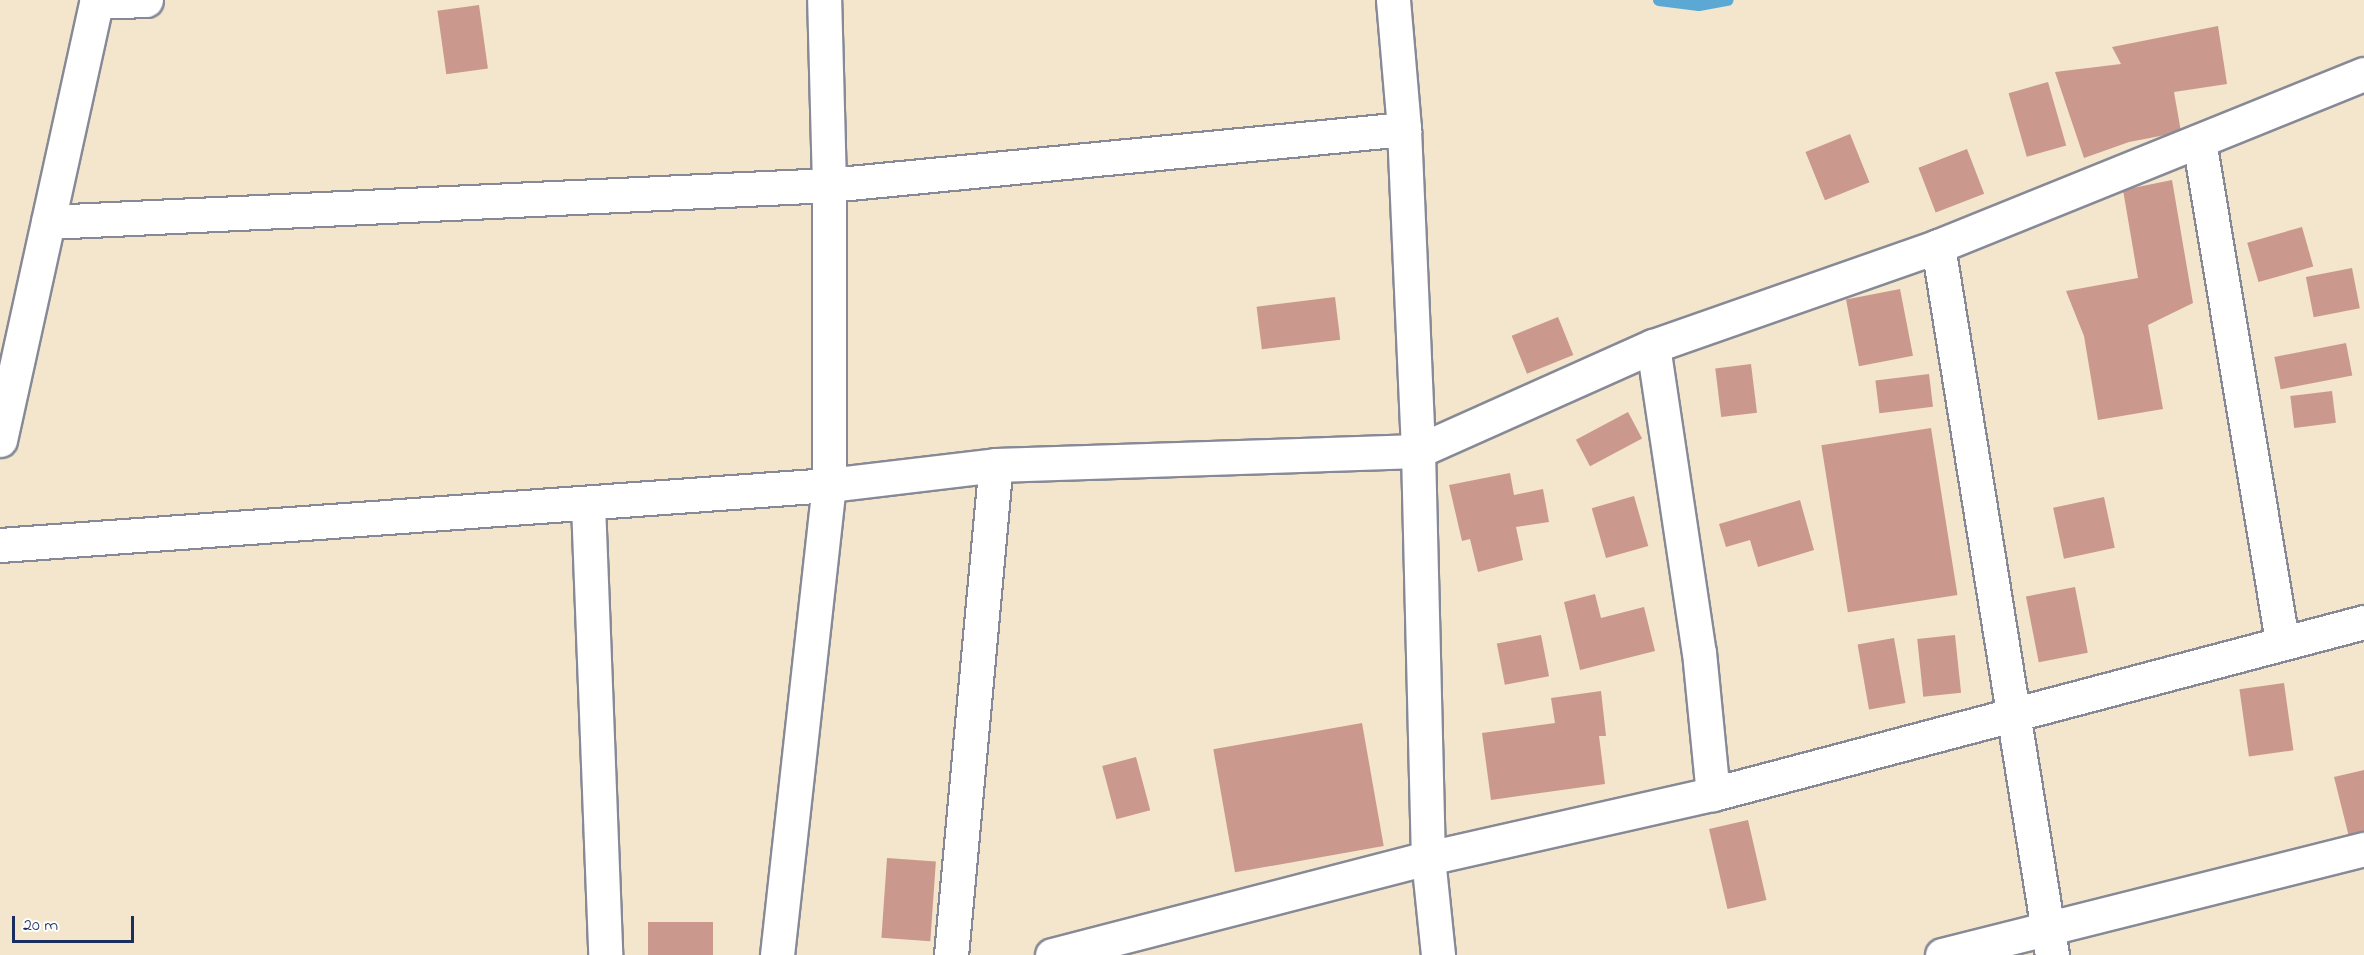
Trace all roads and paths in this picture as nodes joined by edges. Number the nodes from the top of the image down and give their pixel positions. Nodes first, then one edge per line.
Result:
1 (146, 0) edge
2 (824, 0) edge
3 (1393, 6) edge
4 (2364, 74) edge
5 (1404, 129) junction
6 (2199, 141) junction
7 (829, 185) junction
8 (48, 222) junction
9 (1938, 246) junction
10 (1653, 346) junction
11 (0, 440) edge
12 (1418, 451) junction
13 (996, 465) junction
14 (829, 485) junction
15 (588, 504) junction
16 (0, 545) edge
17 (2364, 622) edge
18 (2282, 640) junction
19 (2012, 712) junction
20 (1713, 794) junction
21 (2364, 849) edge
22 (1428, 858) junction
23 (2049, 941) edge
24 (604, 955) edge
25 (777, 955) edge
26 (951, 955) edge
27 (1052, 955) edge
28 (1438, 955) edge
29 (1942, 955) edge

1 - 8 street
2 - 7 street
3 - 5 street
4 - 6 street
5 - 7 street
5 - 12 street
6 - 9 street
6 - 18 street
7 - 8 street
7 - 14 street
8 - 11 street
9 - 10 street
9 - 19 street
10 - 12 street
10 - 20 street
12 - 13 street
12 - 22 street
13 - 14 street
13 - 26 street
14 - 15 street
14 - 25 street
15 - 16 street
15 - 24 street
17 - 18 street
18 - 19 street
19 - 20 street
19 - 23 street
20 - 22 street
21 - 23 street
22 - 27 street
22 - 28 street
23 - 29 street

